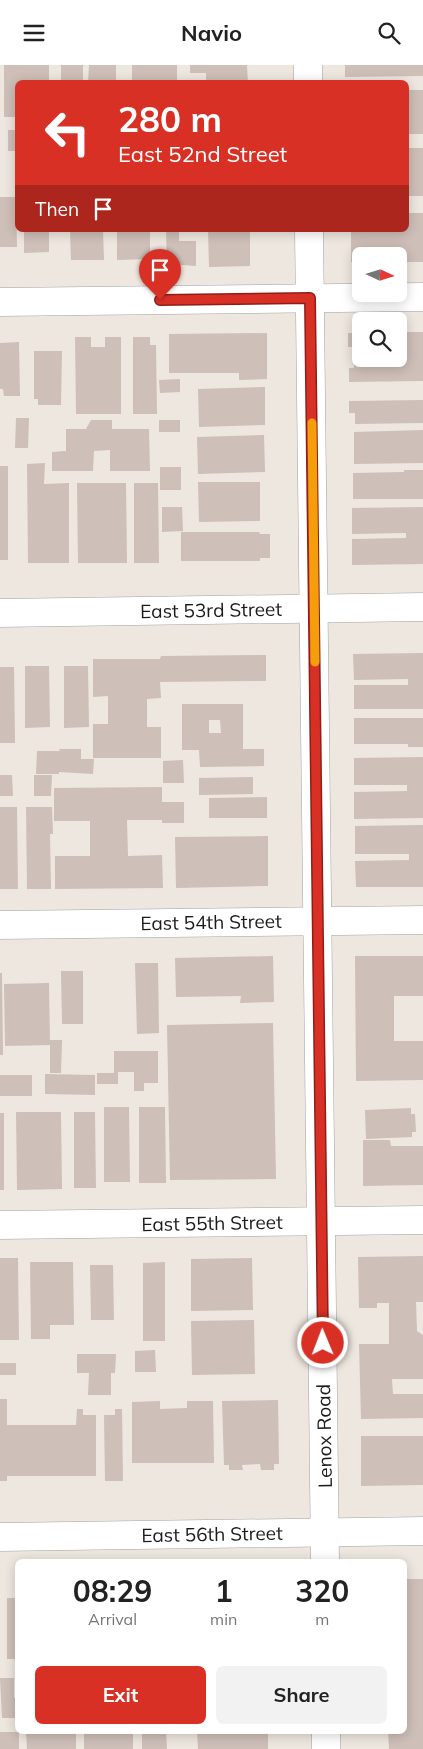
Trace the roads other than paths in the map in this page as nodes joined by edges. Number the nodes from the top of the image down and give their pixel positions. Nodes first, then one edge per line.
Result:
1 (308, 65) edge
2 (308, 80) edge
3 (309, 232) edge
4 (423, 297) edge
5 (310, 298) junction
6 (0, 302) edge
7 (423, 607) edge
8 (314, 608) junction
9 (0, 613) edge
10 (423, 920) edge
11 (317, 921) junction
12 (0, 925) edge
13 (423, 1220) edge
14 (322, 1222) junction
15 (0, 1225) edge
16 (423, 1531) edge
17 (325, 1533) junction
18 (0, 1537) edge
19 (325, 1559) edge
20 (326, 1734) edge
21 (326, 1749) edge

1 - 2 street
3 - 5 street, Lenox Road
4 - 5 street
5 - 6 street
5 - 8 street, Lenox Road
7 - 8 street, East 53rd Street
8 - 9 street, East 53rd Street
8 - 11 street, Lenox Road
10 - 11 street, East 54th Street
11 - 12 street, East 54th Street
11 - 14 street, Lenox Road
13 - 14 street, East 55th Street
14 - 15 street, East 55th Street
14 - 17 street, Lenox Road
16 - 17 street, East 56th Street
17 - 18 street, East 56th Street
17 - 19 street, Lenox Road
20 - 21 street

